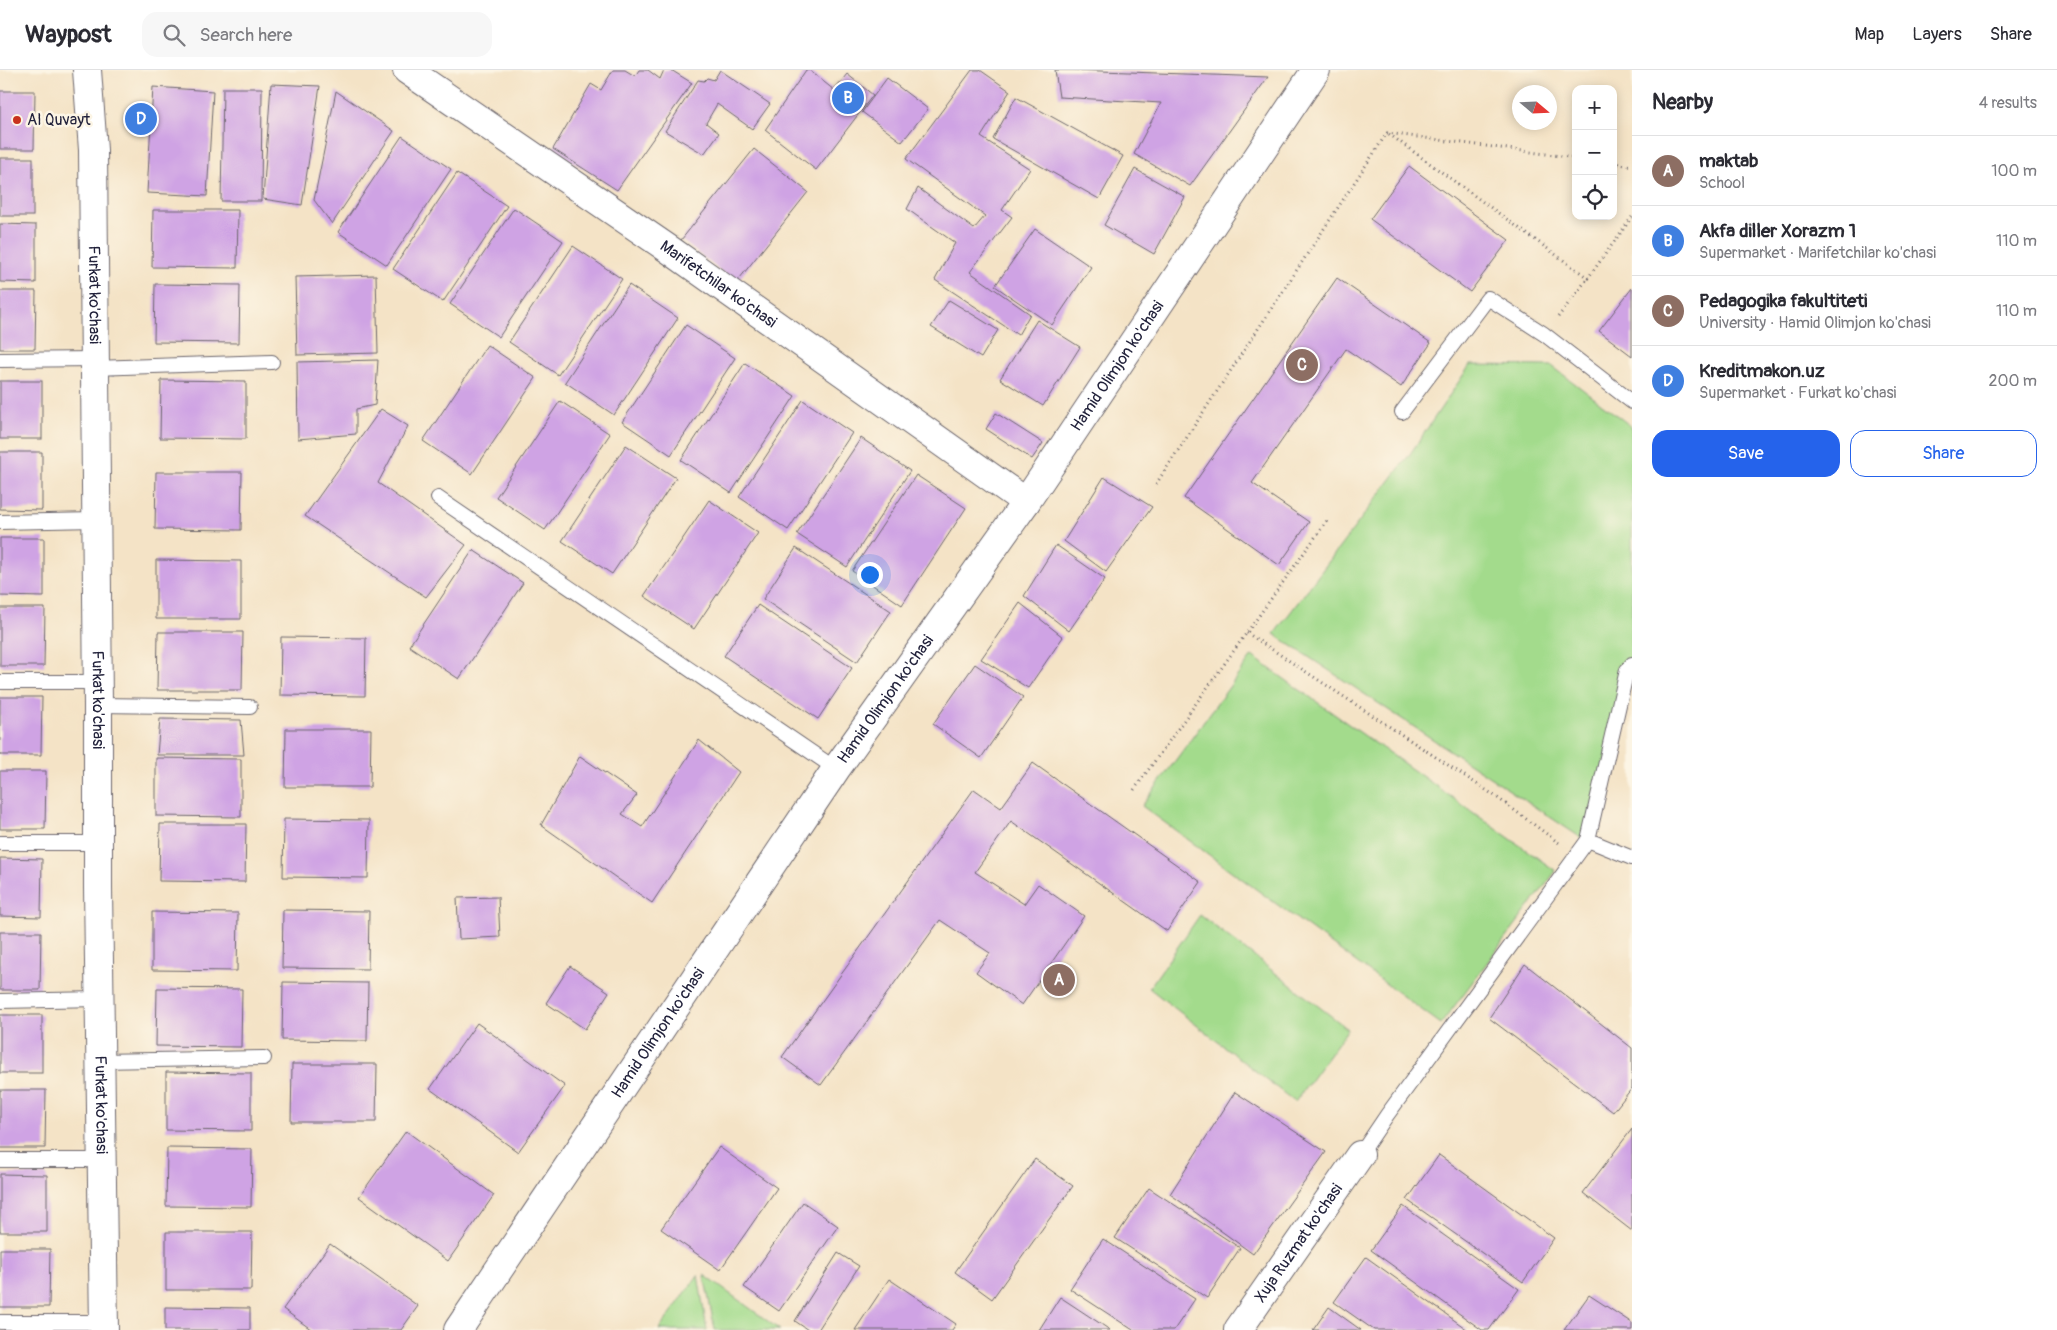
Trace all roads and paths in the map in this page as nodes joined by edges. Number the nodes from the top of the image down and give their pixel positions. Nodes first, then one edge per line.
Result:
1 (87, 70) edge
2 (407, 70) edge
3 (1316, 70) edge
4 (1388, 134) junction
5 (1572, 157) edge
6 (1617, 164) edge
7 (1632, 166) edge
8 (1632, 217) edge
9 (1588, 278) junction
10 (1544, 334) junction
11 (0, 360) edge
12 (272, 362) dead end
13 (95, 363) junction
14 (1632, 402) edge
15 (1402, 412) dead end
16 (1156, 484) dead end
17 (438, 498) dead end
18 (1026, 502) junction
19 (1329, 518) dead end
20 (96, 520) junction
21 (0, 522) edge
22 (1247, 633) junction
23 (1632, 664) edge
24 (0, 682) edge
25 (98, 694) junction
26 (250, 707) dead end
27 (836, 769) junction
28 (1134, 790) dead end
29 (1588, 840) junction
30 (0, 843) edge
31 (98, 843) junction
32 (1577, 856) junction
33 (1632, 858) edge
34 (99, 999) junction
35 (0, 1001) edge
36 (264, 1058) dead end
37 (100, 1061) junction
38 (1360, 1156) joint
39 (0, 1160) edge
40 (102, 1160) junction
41 (0, 1322) edge
42 (104, 1326) edge
43 (458, 1330) edge
44 (1238, 1330) edge

1 - 13 street, Furkat ko'chasi
2 - 18 street, Marifetchilar ko'chasi
3 - 18 street, Hamid Olimjon ko'chasi
4 - 5 path
4 - 9 path
4 - 16 path
6 - 7 path
8 - 9 path
9 - 10 path
10 - 14 lane
10 - 15 lane
11 - 13 lane
12 - 13 lane
13 - 20 street, Furkat ko'chasi
17 - 27 lane
18 - 27 street, Hamid Olimjon ko'chasi
19 - 22 path
20 - 21 lane
20 - 25 street, Furkat ko'chasi
22 - 28 path
22 - 32 path
23 - 29 lane
24 - 25 lane
25 - 26 lane
25 - 31 street, Furkat ko'chasi
27 - 43 street, Hamid Olimjon ko'chasi
29 - 32 lane
29 - 33 lane
30 - 31 lane
31 - 34 street, Furkat ko'chasi
32 - 38 lane
34 - 35 lane
34 - 37 street, Furkat ko'chasi
36 - 37 lane
37 - 40 street, Furkat ko'chasi
38 - 44 street, Xuja Ruzmat ko'chasi
39 - 40 lane
40 - 42 street, Furkat ko'chasi
41 - 42 lane

